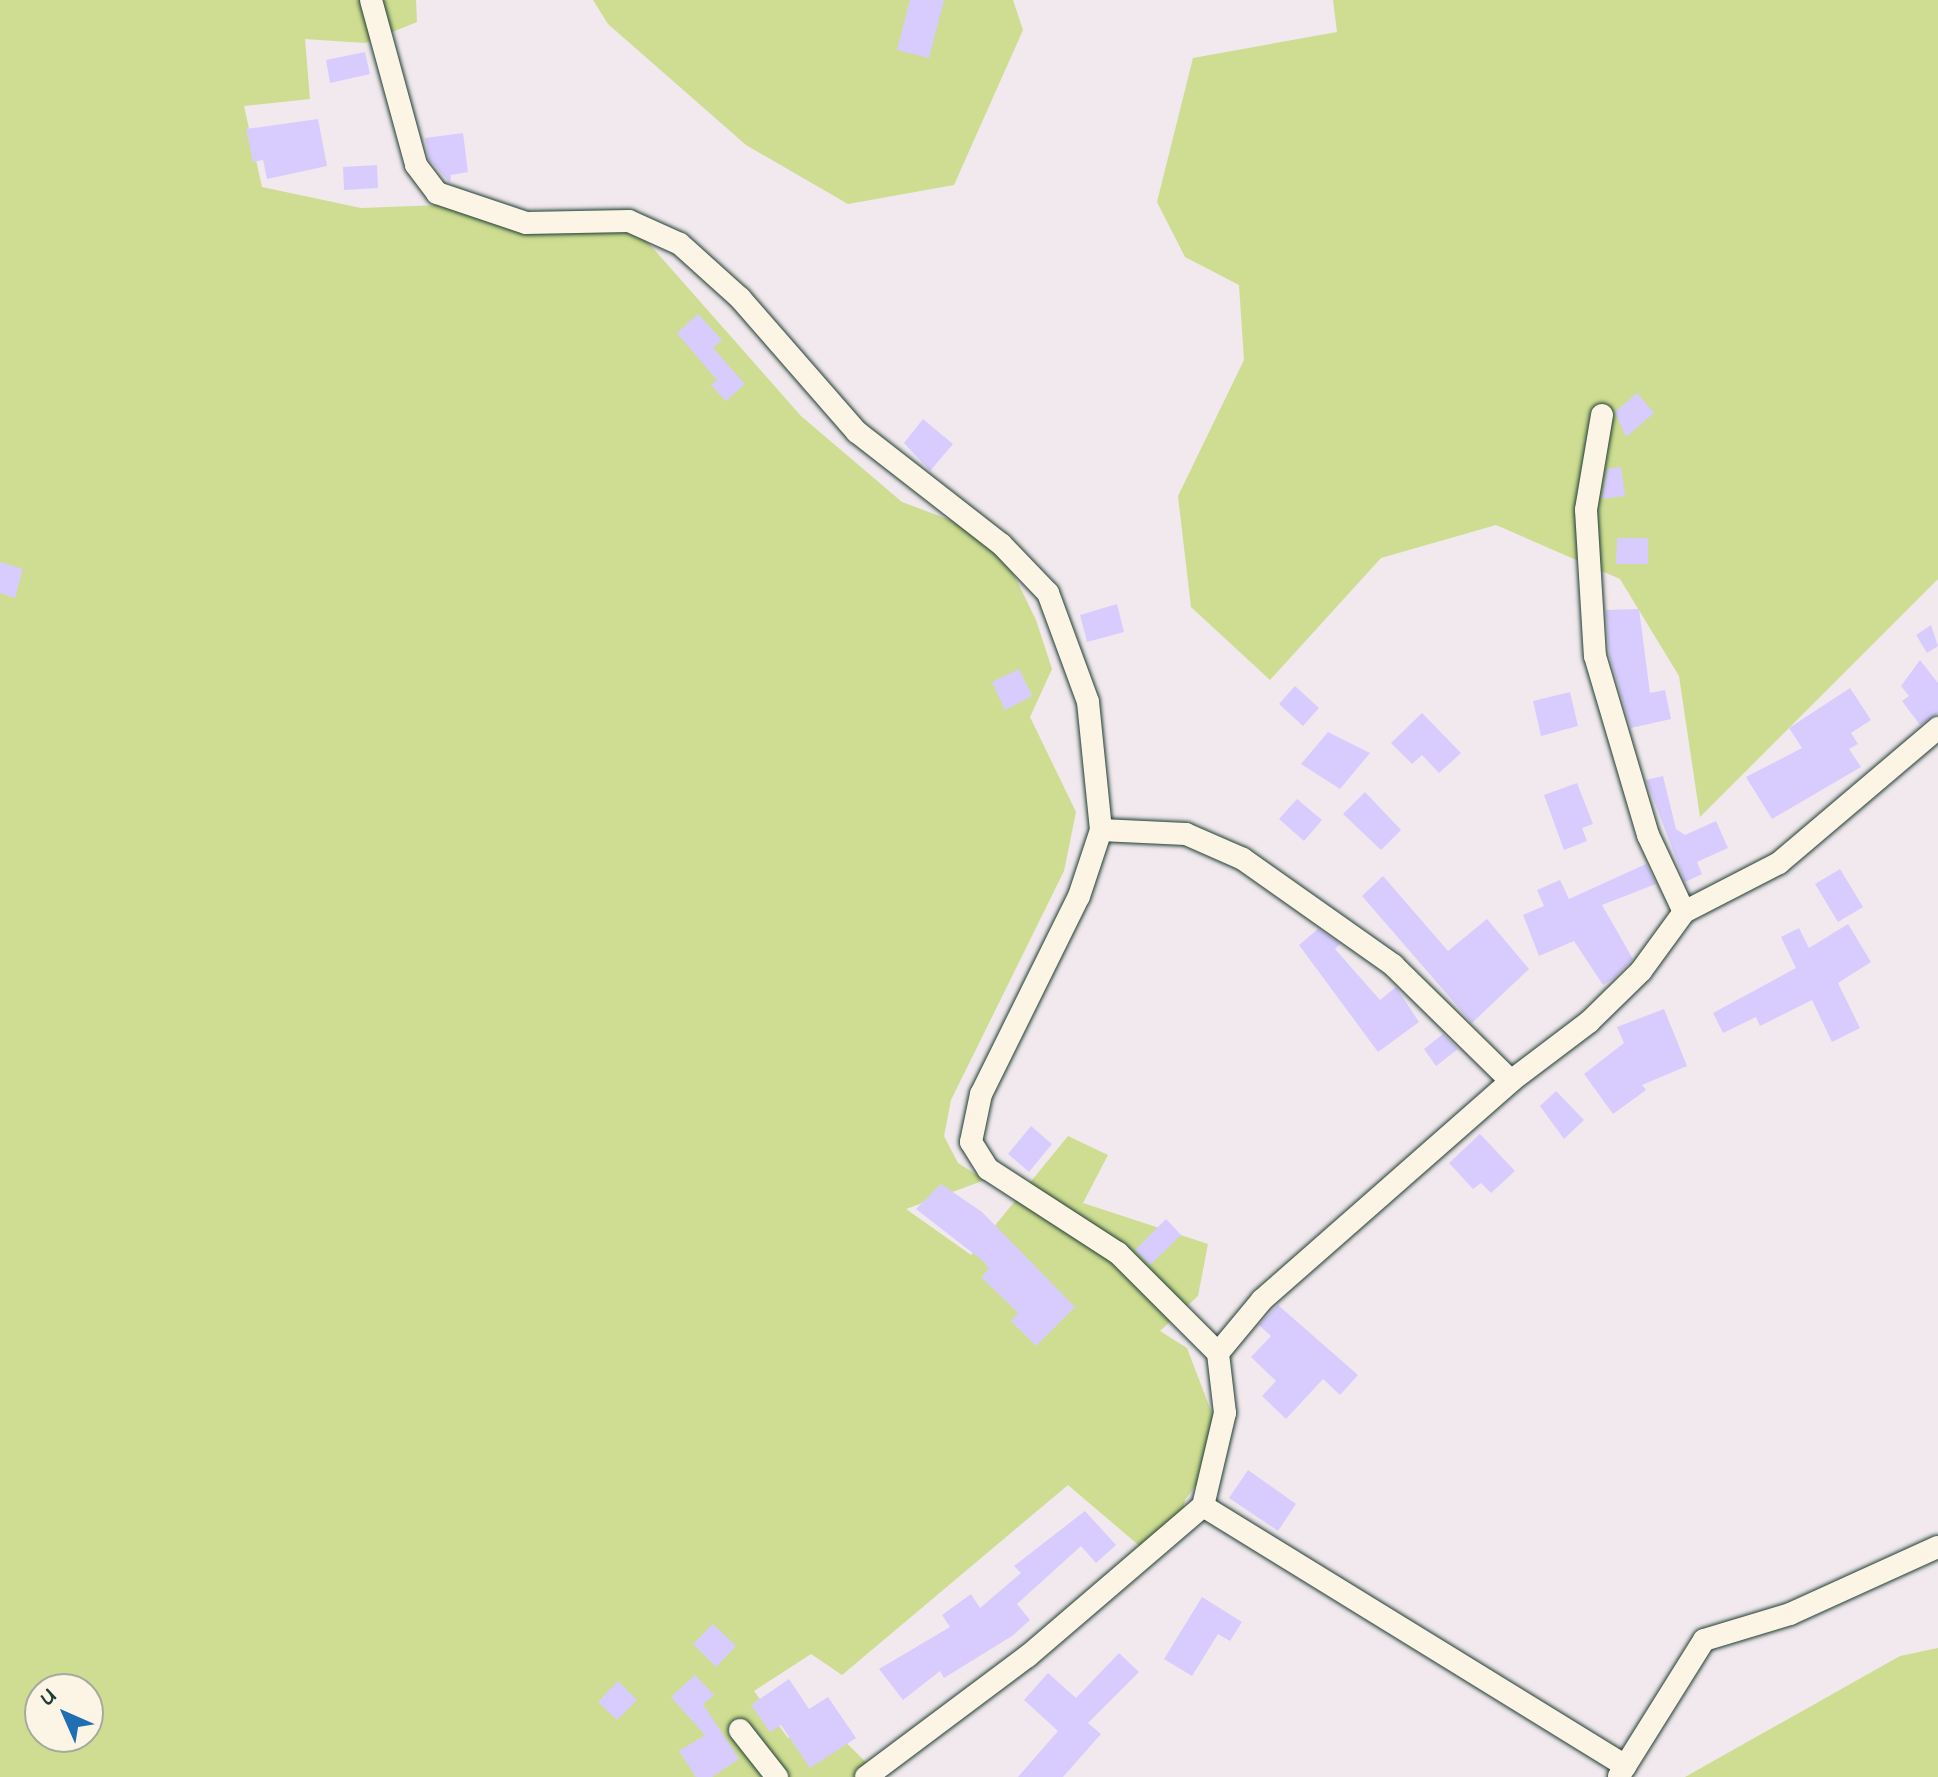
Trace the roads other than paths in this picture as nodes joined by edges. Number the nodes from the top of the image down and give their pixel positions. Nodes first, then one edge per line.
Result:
1 (371, 0) edge
2 (1602, 415) dead end
3 (1938, 728) edge
4 (1101, 830) junction
5 (1684, 912) junction
6 (1511, 1081) junction
7 (1218, 1353) junction
8 (1203, 1506) junction
9 (1938, 1547) edge
10 (740, 1730) dead end
11 (1622, 1771) edge
12 (777, 1777) edge
13 (866, 1777) edge

1 - 4 street
2 - 5 street
3 - 5 street
4 - 6 street
4 - 7 street
5 - 6 street
6 - 7 street
7 - 8 street
8 - 11 street
8 - 13 street
9 - 11 street
10 - 12 street

